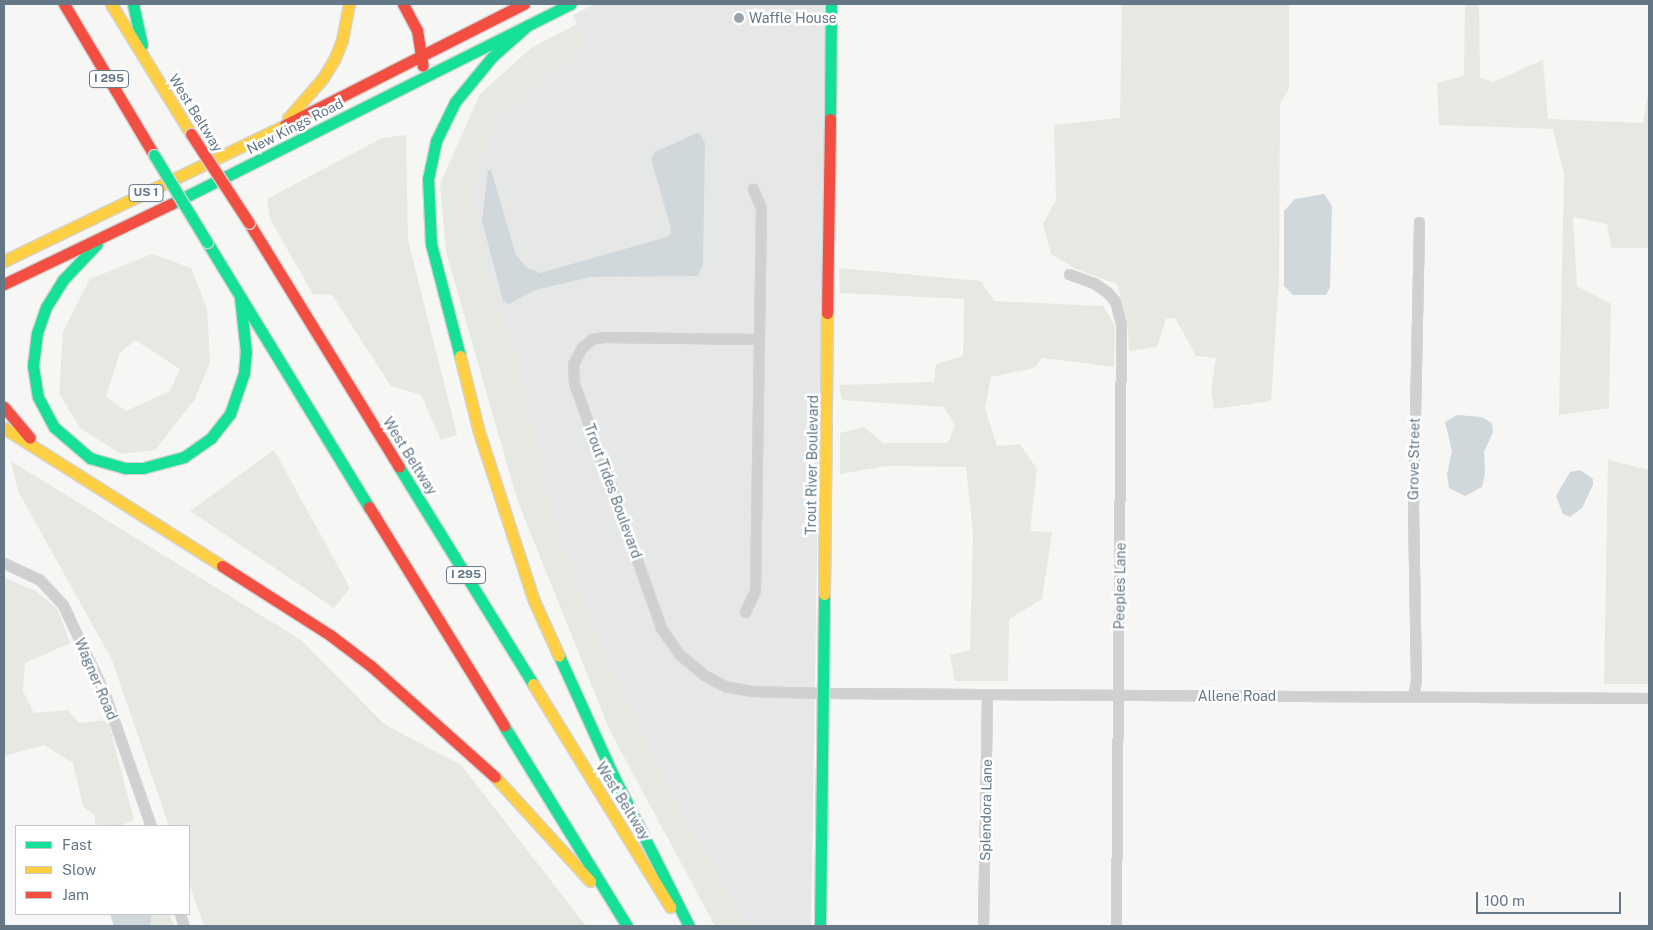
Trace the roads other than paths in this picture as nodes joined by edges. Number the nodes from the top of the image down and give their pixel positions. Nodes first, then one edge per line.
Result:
1 (64, 4) edge
2 (111, 4) edge
3 (133, 4) edge
4 (349, 4) edge
5 (403, 4) edge
6 (524, 4) edge
7 (571, 4) edge
8 (831, 4) edge
9 (528, 25) junction
10 (423, 56) junction
11 (150, 68) junction
12 (424, 78) junction
13 (276, 130) junction
14 (753, 189) dead end
15 (1419, 222) dead end
16 (105, 236) junction
17 (4, 261) edge
18 (1068, 274) dead end
19 (4, 284) edge
20 (239, 293) junction
21 (758, 339) junction
22 (4, 408) edge
23 (4, 428) edge
24 (43, 452) junction
25 (4, 563) edge
26 (745, 612) dead end
27 (824, 693) junction
28 (988, 694) junction
29 (1119, 695) junction
30 (1413, 696) junction
31 (1649, 698) edge
32 (151, 825) edge
33 (617, 910) junction
34 (627, 926) edge
35 (682, 926) edge
36 (688, 926) edge
37 (820, 926) edge
38 (983, 926) edge
39 (1116, 926) edge

1 - 20 main road, I 295, bridge
2 - 11 main road, West Beltway / I 295
3 - 11 main road
4 - 13 main road
5 - 10 main road
6 - 10 main road, New Kings Road / US 1
7 - 9 main road, New Kings Road / US 1
8 - 27 main road, Trout River Boulevard
9 - 12 main road, New Kings Road / US 1
9 - 36 main road
10 - 12 main road
10 - 13 main road, New Kings Road / US 1
11 - 35 main road, West Beltway / I 295, bridge
12 - 16 main road, New Kings Road / US 1
13 - 17 main road, New Kings Road / US 1
14 - 21 street
15 - 30 street, Grove Street
16 - 19 main road, New Kings Road / US 1
16 - 20 main road
18 - 29 street, Peeples Lane
20 - 33 main road, I 295
21 - 26 street
21 - 27 street, Trout Tides Boulevard
22 - 24 main road
23 - 24 main road
24 - 33 main road
25 - 32 street, Wagner Road
27 - 28 street, Allene Road
27 - 37 main road, Trout River Boulevard
28 - 29 street, Allene Road
28 - 38 street, Splendora Lane
29 - 30 street, Allene Road
29 - 39 street, Peeples Lane
30 - 31 street, Allene Road
33 - 34 main road, I 295

